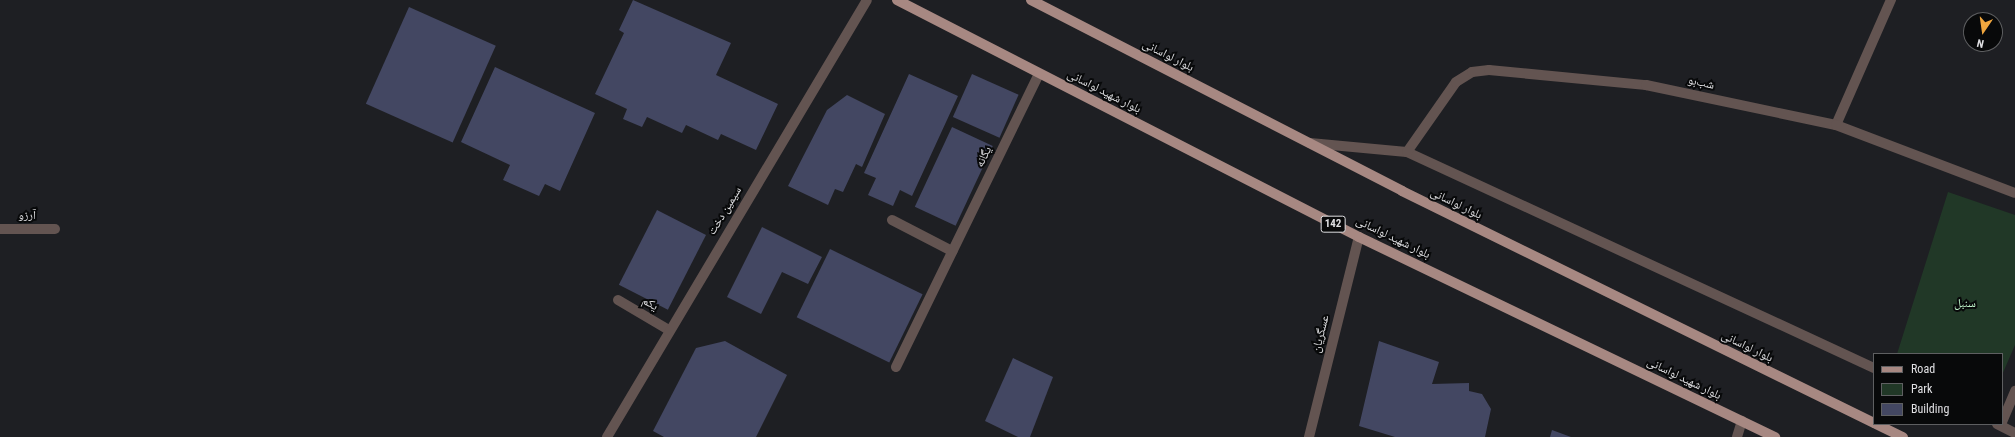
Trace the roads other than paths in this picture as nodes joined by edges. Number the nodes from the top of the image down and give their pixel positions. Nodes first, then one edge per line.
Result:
1 (867, 0) edge
2 (897, 0) edge
3 (1031, 0) edge
4 (1891, 0) edge
5 (1039, 74) junction
6 (1836, 125) junction
7 (1309, 143) junction
8 (1407, 152) junction
9 (2015, 193) edge
10 (892, 220) dead end
11 (0, 229) edge
12 (55, 229) dead end
13 (1359, 237) junction
14 (952, 251) junction
15 (618, 300) dead end
16 (669, 330) junction
17 (896, 367) dead end
18 (1873, 368) edge
19 (2015, 391) edge
20 (2003, 417) edge
21 (1742, 421) junction
22 (1873, 423) edge
23 (1877, 425) edge
24 (2002, 425) edge
25 (2015, 433) edge
26 (607, 437) edge
27 (1309, 437) edge
28 (1736, 437) edge
29 (1775, 437) edge
30 (1903, 437) edge

1 - 16 street, سیمین دخت
2 - 5 main road, بلوار شهید لواسانی / 142
3 - 7 main road, بلوار لواسانی
4 - 6 street
5 - 13 main road, بلوار شهید لواسانی / 142
5 - 14 street, یگانه
6 - 8 street, شب‌بو
6 - 9 street, شب‌بو
7 - 8 street
7 - 22 main road, بلوار لواسانی
8 - 18 street
10 - 14 street
11 - 12 street, آرزو
13 - 21 main road, بلوار شهید لواسانی / 142
13 - 27 street, عسگریان
14 - 17 street, یگانه
15 - 16 street, یکم
16 - 26 street, سیمین دخت
19 - 20 street
21 - 28 street
21 - 29 main road, بلوار شهید لواسانی / 142
23 - 30 main road, بلوار لواسانی
24 - 25 street

